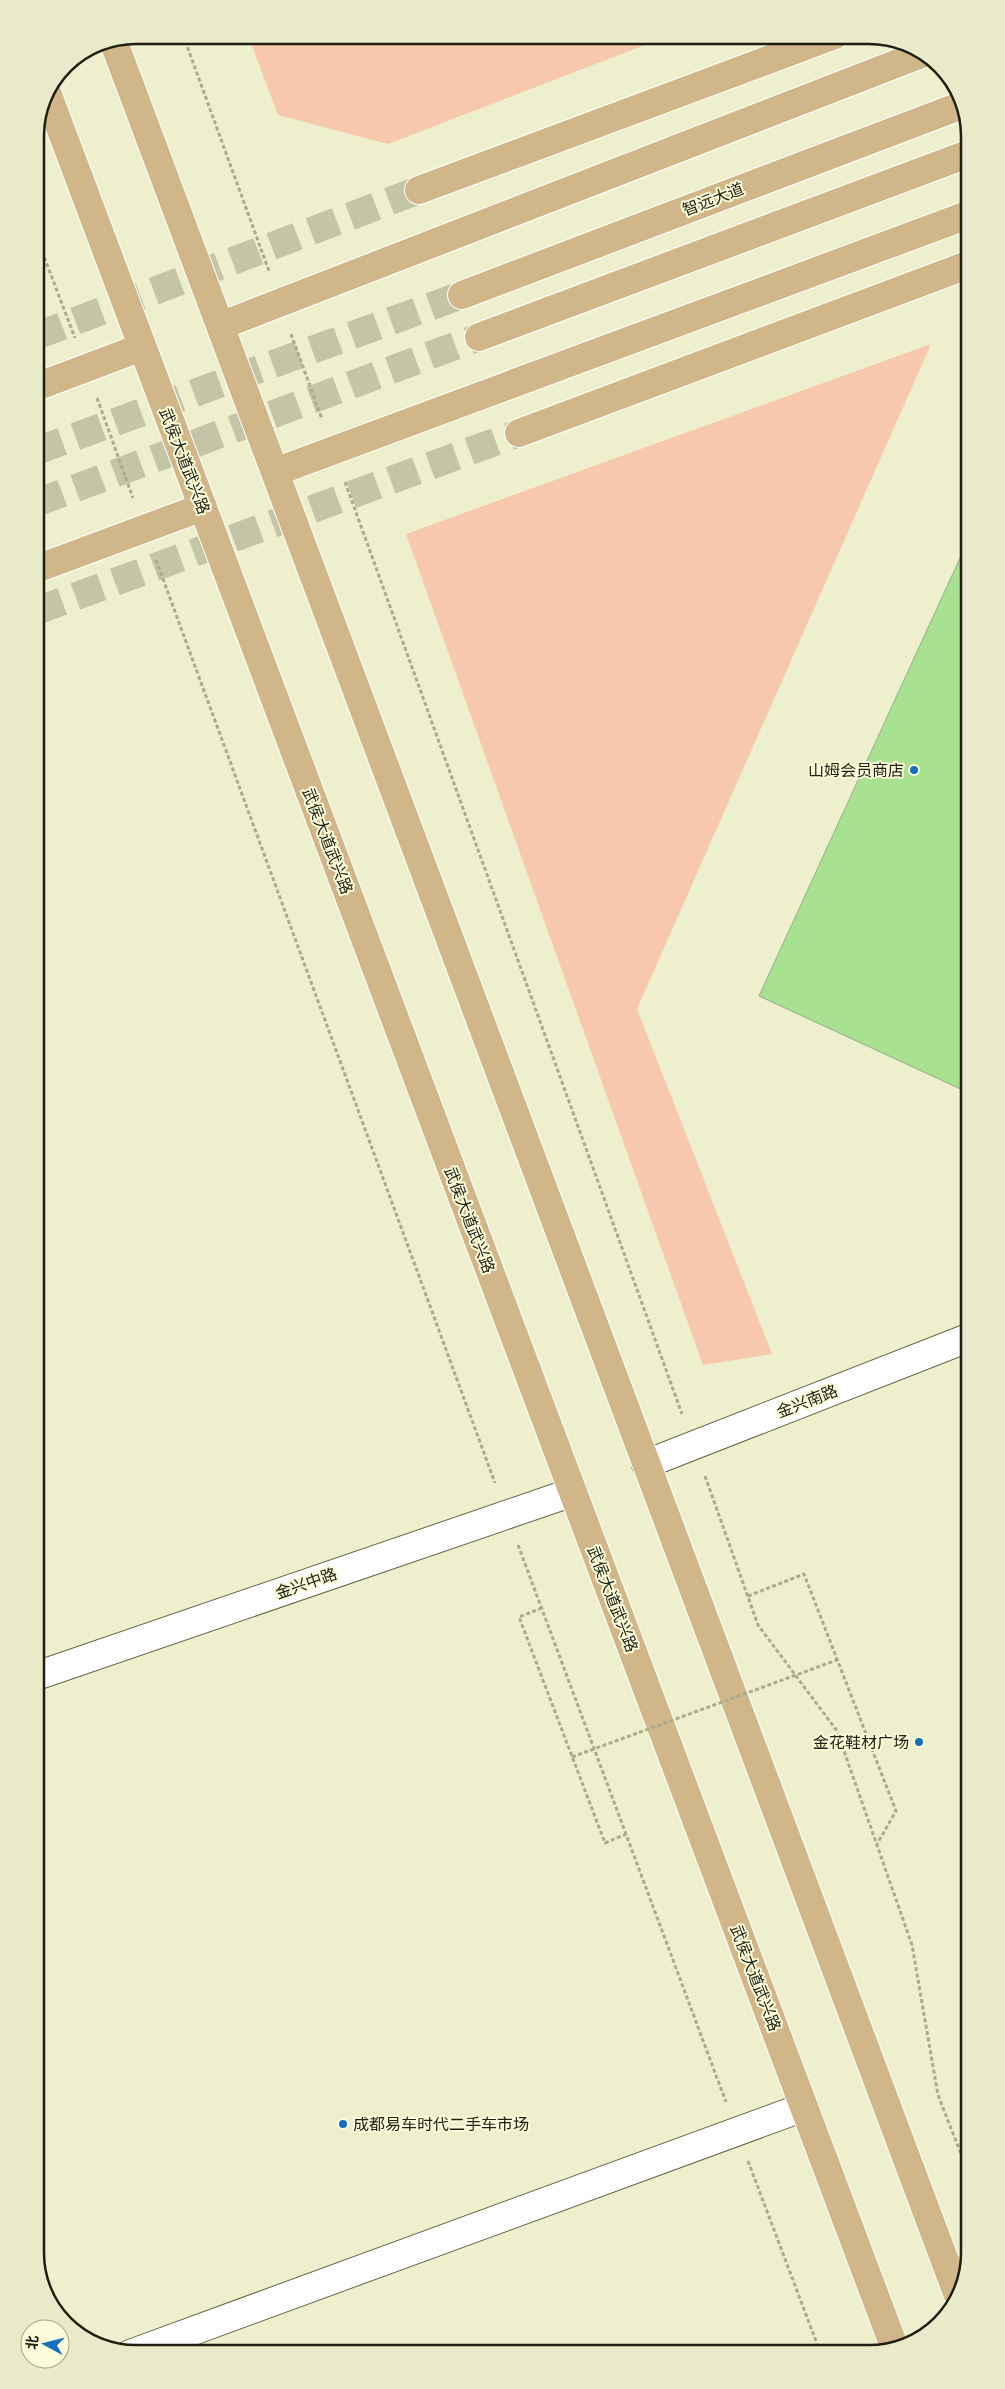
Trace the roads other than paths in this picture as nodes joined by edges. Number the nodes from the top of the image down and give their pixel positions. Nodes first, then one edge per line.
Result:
1 (811, 44) edge
2 (115, 47) edge
3 (915, 56) edge
4 (50, 102) edge
5 (956, 107) edge
6 (961, 156) edge
7 (418, 190) tunnel mouth
8 (961, 217) edge
9 (961, 267) edge
10 (462, 295) tunnel mouth
11 (220, 326) junction
12 (479, 337) tunnel mouth
13 (142, 347) junction
14 (44, 384) edge
15 (519, 432) tunnel mouth
16 (275, 472) junction
17 (202, 507) junction
18 (44, 566) edge
19 (961, 1341) edge
20 (646, 1464) junction
21 (573, 1492) junction
22 (44, 1673) edge
23 (804, 2107) junction
24 (955, 2287) edge
25 (892, 2342) edge
26 (155, 2345) edge

1 - 7 main road
2 - 11 main road
3 - 11 main road
4 - 13 main road, 武侯大道武兴路
5 - 10 main road, 智远大道
6 - 12 main road
8 - 16 main road
9 - 15 main road
11 - 16 main road
13 - 14 main road
13 - 17 main road, 武侯大道武兴路
16 - 20 main road
17 - 18 main road
17 - 21 main road, 武侯大道武兴路
19 - 20 street, 金兴南路
20 - 24 main road
21 - 22 street, 金兴中路
21 - 23 main road, 武侯大道武兴路
23 - 25 main road, 武侯大道武兴路
23 - 26 street

